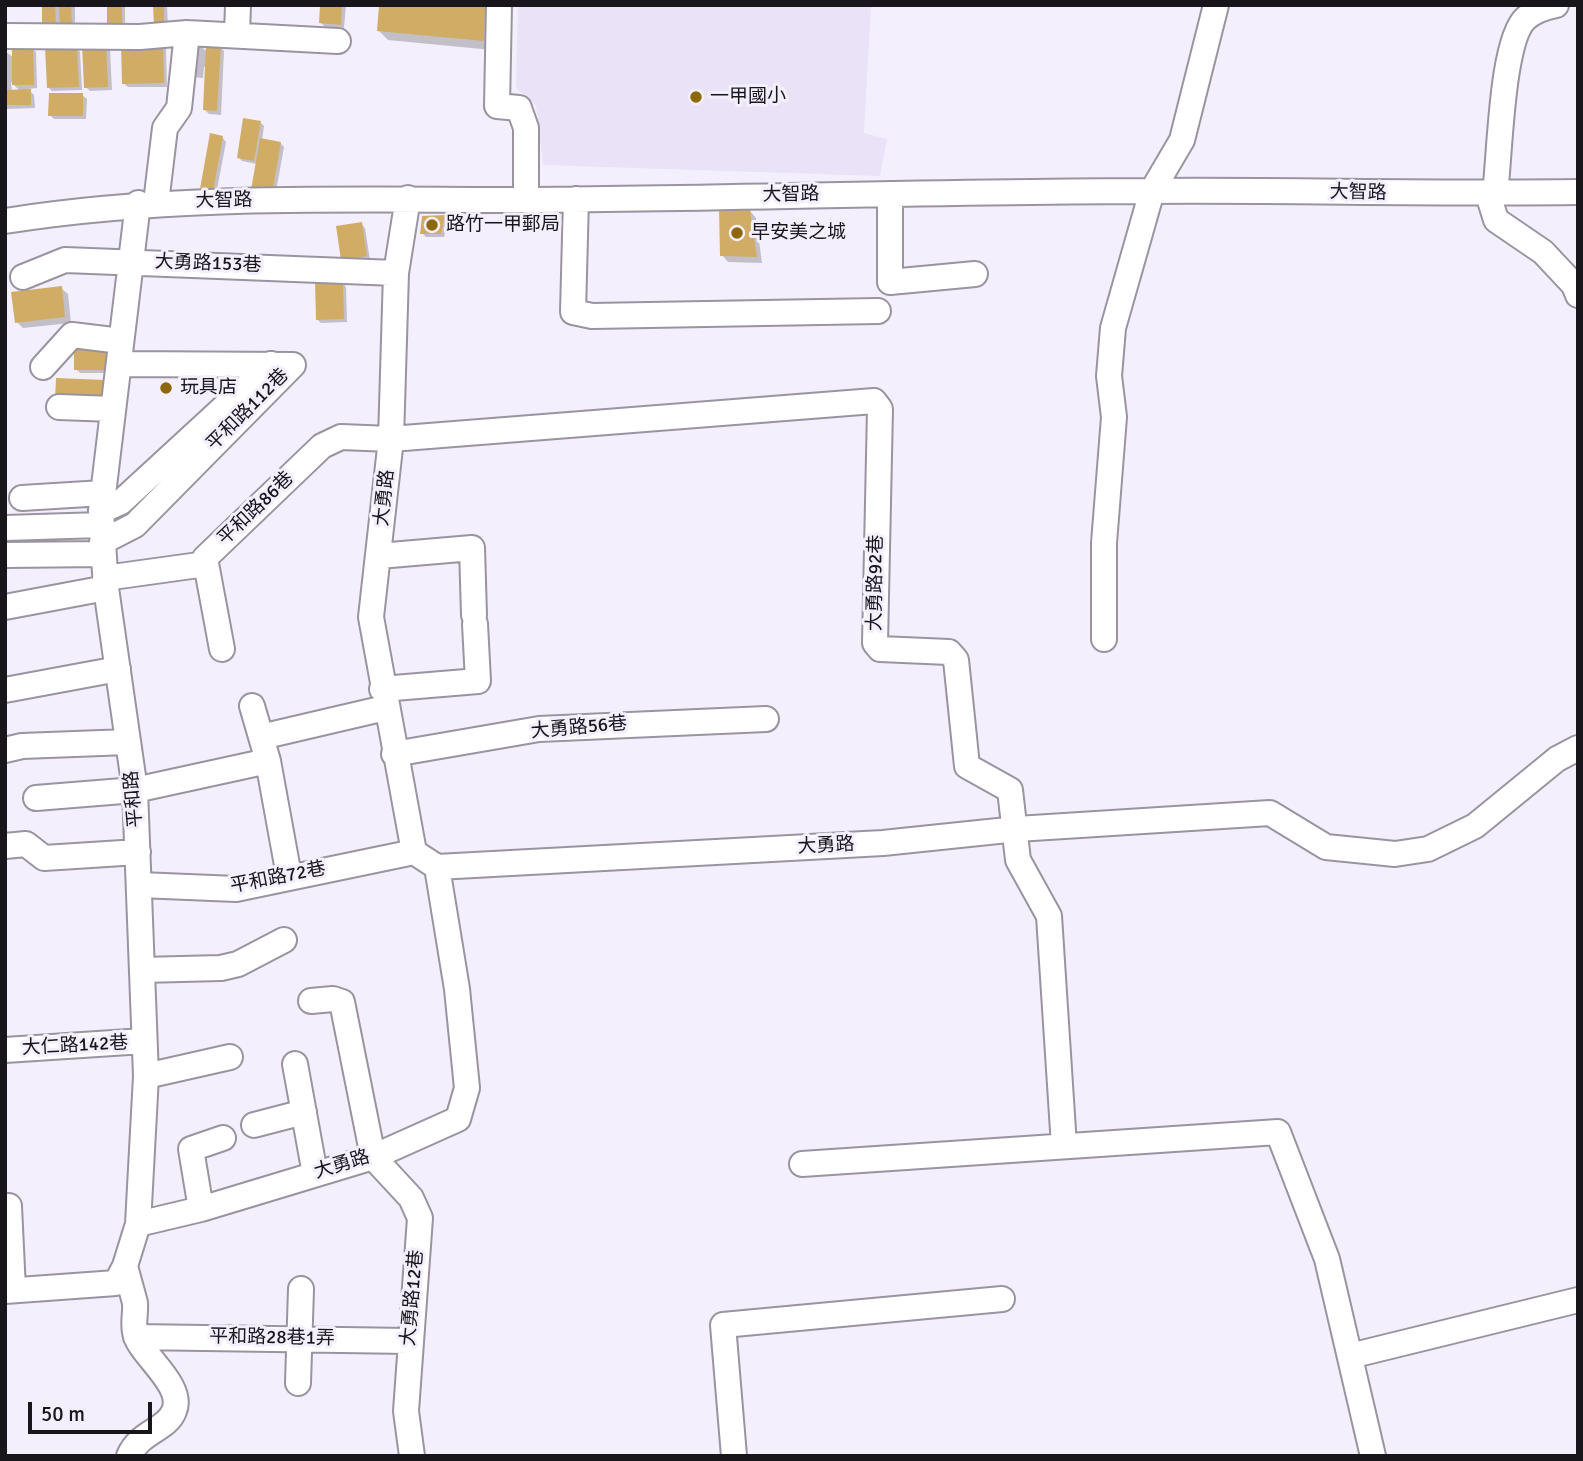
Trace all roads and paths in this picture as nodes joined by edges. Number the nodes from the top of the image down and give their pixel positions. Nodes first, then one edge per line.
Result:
1 (238, 5) edge
2 (499, 5) edge
3 (1216, 5) edge
4 (1556, 5) edge
5 (187, 33) junction
6 (237, 34) junction
7 (5, 36) edge
8 (338, 41) dead end
9 (1152, 191) junction
10 (1578, 192) edge
11 (890, 194) junction
12 (1492, 194) junction
13 (408, 198) junction
14 (576, 198) junction
15 (526, 199) junction
16 (147, 203) junction
17 (5, 220) edge
18 (131, 262) junction
19 (396, 273) junction
20 (975, 274) dead end
21 (23, 276) dead end
22 (1578, 295) edge
23 (878, 311) dead end
24 (120, 352) junction
25 (43, 367) dead end
26 (58, 407) dead end
27 (113, 409) junction
28 (391, 439) junction
29 (22, 498) dead end
30 (5, 528) edge
31 (103, 541) junction
32 (5, 555) edge
33 (379, 556) junction
34 (206, 564) junction
35 (5, 607) edge
36 (1104, 639) dead end
37 (222, 649) dead end
38 (118, 669) junction
39 (5, 690) edge
40 (384, 699) junction
41 (253, 706) dead end
42 (766, 719) dead end
43 (261, 737) junction
44 (128, 742) junction
45 (1578, 748) edge
46 (5, 750) edge
47 (394, 754) junction
48 (268, 761) junction
49 (135, 790) junction
50 (36, 798) dead end
51 (1017, 830) junction
52 (5, 846) edge
53 (138, 852) junction
54 (414, 852) junction
55 (437, 867) junction
56 (289, 877) junction
57 (140, 885) junction
58 (284, 940) dead end
59 (142, 970) junction
60 (311, 1001) dead end
61 (144, 1041) junction
62 (5, 1050) edge
63 (230, 1057) dead end
64 (295, 1064) dead end
65 (146, 1076) junction
66 (304, 1112) junction
67 (254, 1125) dead end
68 (223, 1138) dead end
69 (1064, 1146) junction
70 (373, 1157) junction
71 (802, 1164) dead end
72 (315, 1174) junction
73 (9, 1206) dead end
74 (201, 1209) junction
75 (138, 1224) junction
76 (125, 1266) junction
77 (301, 1289) dead end
78 (9, 1290) edge
79 (1002, 1299) dead end
80 (1578, 1300) edge
81 (135, 1336) junction
82 (299, 1337) junction
83 (409, 1341) junction
84 (1350, 1356) junction
85 (298, 1383) dead end
86 (129, 1456) edge
87 (412, 1456) edge
88 (734, 1456) edge
89 (1373, 1456) edge

1 - 6 street
2 - 15 street
3 - 9 street
4 - 12 street
5 - 6 street
5 - 7 street
5 - 16 street, 平和路
6 - 8 street
9 - 11 street, 大智路
9 - 12 street, 大智路
9 - 36 street
10 - 12 street, 大智路
11 - 14 street, 大智路
11 - 20 street
12 - 22 street
13 - 15 street, 大智路
13 - 16 street, 大智路
13 - 19 street, 大勇路
14 - 15 street, 大智路
14 - 23 street
16 - 17 street, 大智路
16 - 18 street, 平和路
18 - 19 street, 大勇路153巷
18 - 21 street, 大勇路153巷
18 - 24 street, 平和路
19 - 28 street, 大勇路
24 - 25 street, 平和路112巷
24 - 27 street, 平和路
24 - 31 street, 平和路112巷
26 - 27 street
27 - 31 street, 平和路
28 - 33 street, 大勇路
28 - 34 street, 平和路86巷
28 - 51 street, 大勇路92巷
29 - 31 street
30 - 31 street
31 - 32 street
31 - 34 street
31 - 35 street
31 - 38 street, 平和路
33 - 40 street, 大勇路
33 - 40 street
34 - 37 street, 平和路86巷
38 - 39 street
38 - 44 street, 平和路
40 - 43 street
40 - 47 street, 大勇路
41 - 43 street
42 - 47 street, 大勇路56巷
43 - 48 street
44 - 46 street
44 - 49 street, 平和路
45 - 51 street, 大勇路
47 - 54 street, 大勇路
48 - 49 street
48 - 56 street
49 - 50 street
49 - 53 street, 平和路
51 - 55 street, 大勇路
51 - 69 street, 大勇路92巷
52 - 53 street
53 - 57 street, 平和路
54 - 55 street
54 - 56 street, 平和路72巷
55 - 70 street, 大勇路
56 - 57 street, 平和路72巷
57 - 59 street, 平和路
58 - 59 street
59 - 61 street, 平和路
60 - 70 street
61 - 62 street, 大仁路142巷
61 - 65 street, 平和路
63 - 65 street
64 - 66 street
65 - 75 street, 平和路
66 - 67 street
66 - 72 street
68 - 74 street
69 - 71 street
69 - 84 street
70 - 72 street, 大勇路
70 - 83 street, 大勇路12巷
72 - 74 street, 大勇路
73 - 78 street
74 - 75 street, 大勇路
75 - 76 street, 平和路
76 - 78 street
76 - 81 street
77 - 82 street
79 - 88 street
80 - 84 street
81 - 82 street, 平和路28巷1弄
81 - 86 street
82 - 83 street, 平和路28巷1弄
82 - 85 street
83 - 87 street, 大勇路12巷
84 - 89 street

